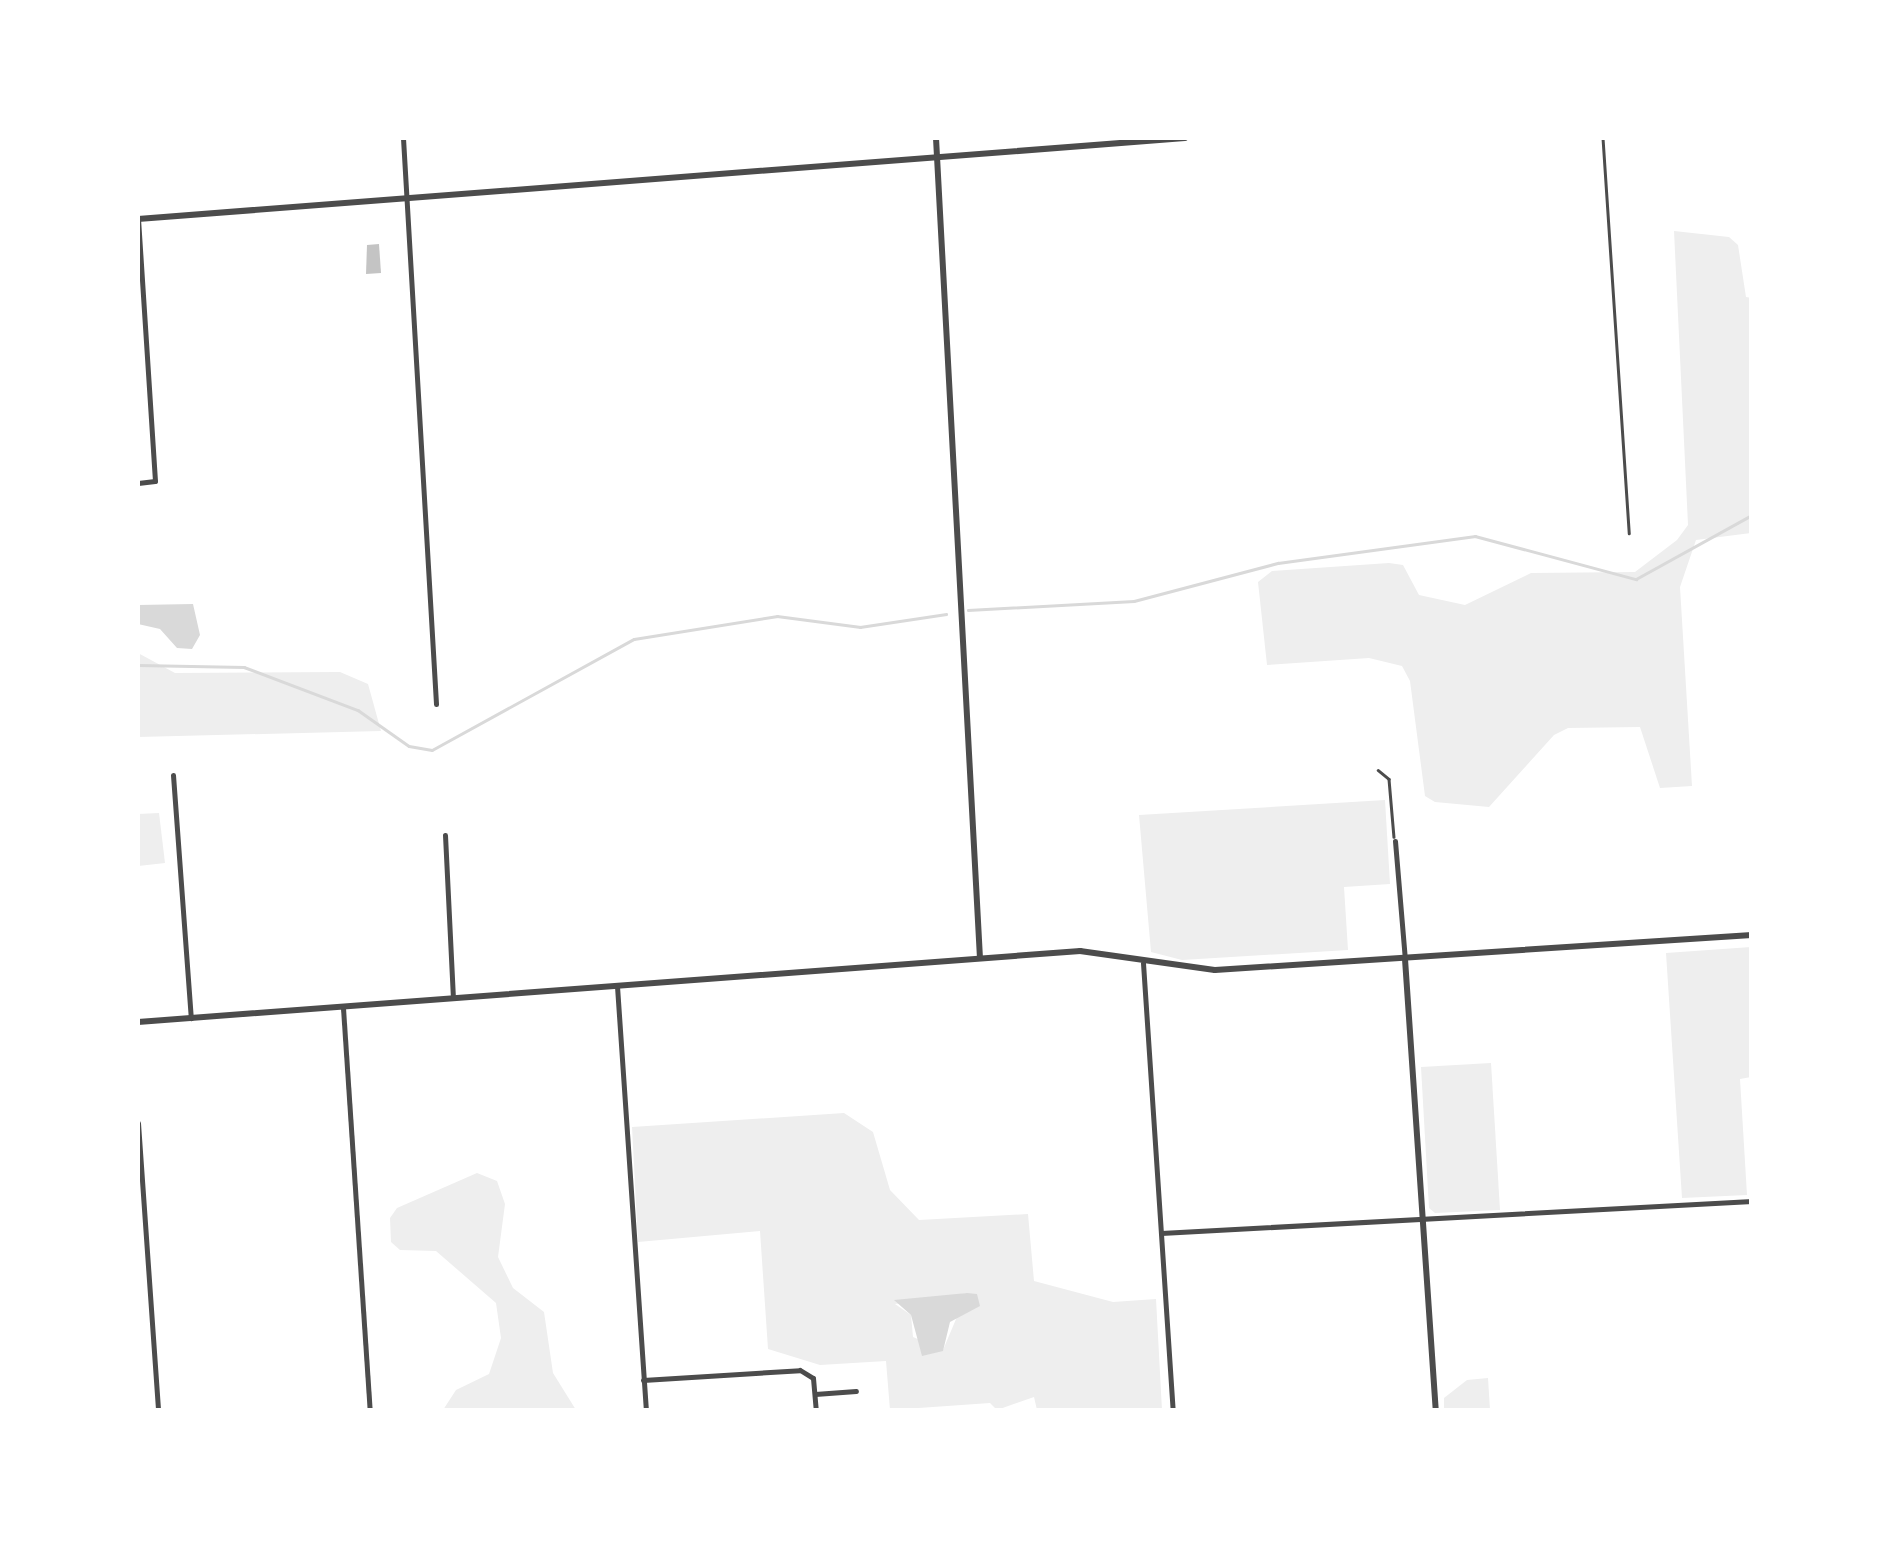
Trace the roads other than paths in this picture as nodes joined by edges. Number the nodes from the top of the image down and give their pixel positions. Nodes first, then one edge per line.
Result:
1 (403, 138) edge
2 (936, 138) edge
3 (1185, 138) edge
4 (1603, 138) edge
5 (937, 156) junction
6 (407, 198) junction
7 (138, 219) edge
8 (138, 483) edge
9 (1629, 534) dead end
10 (436, 704) dead end
11 (1378, 770) dead end
12 (174, 774) dead end
13 (445, 835) dead end
14 (1395, 841) joint
15 (1752, 935) edge
16 (980, 958) junction
17 (1405, 959) junction
18 (1143, 962) junction
19 (617, 986) junction
20 (452, 998) junction
21 (343, 1008) junction
22 (191, 1018) junction
23 (138, 1022) edge
24 (138, 1123) edge
25 (1752, 1201) edge
26 (1424, 1219) junction
27 (1162, 1234) junction
28 (643, 1380) junction
29 (856, 1391) dead end
30 (815, 1394) junction
31 (158, 1410) edge
32 (370, 1410) edge
33 (646, 1410) edge
34 (816, 1410) edge
35 (1173, 1410) edge
36 (1436, 1410) edge

1 - 6 street
2 - 5 street
3 - 5 street
4 - 9 lane
5 - 6 street
5 - 16 street
6 - 7 street
6 - 10 street
7 - 8 street
11 - 14 lane
12 - 22 street
13 - 20 street
14 - 17 street
15 - 17 street
16 - 18 street
16 - 19 street
17 - 18 street
17 - 26 street
18 - 27 street
19 - 20 street
19 - 28 street
20 - 21 street
21 - 22 street
21 - 32 street
22 - 23 street
24 - 31 street
25 - 26 street
26 - 27 street
26 - 36 street
27 - 35 street
28 - 30 street
28 - 33 street
29 - 30 street
30 - 34 street

